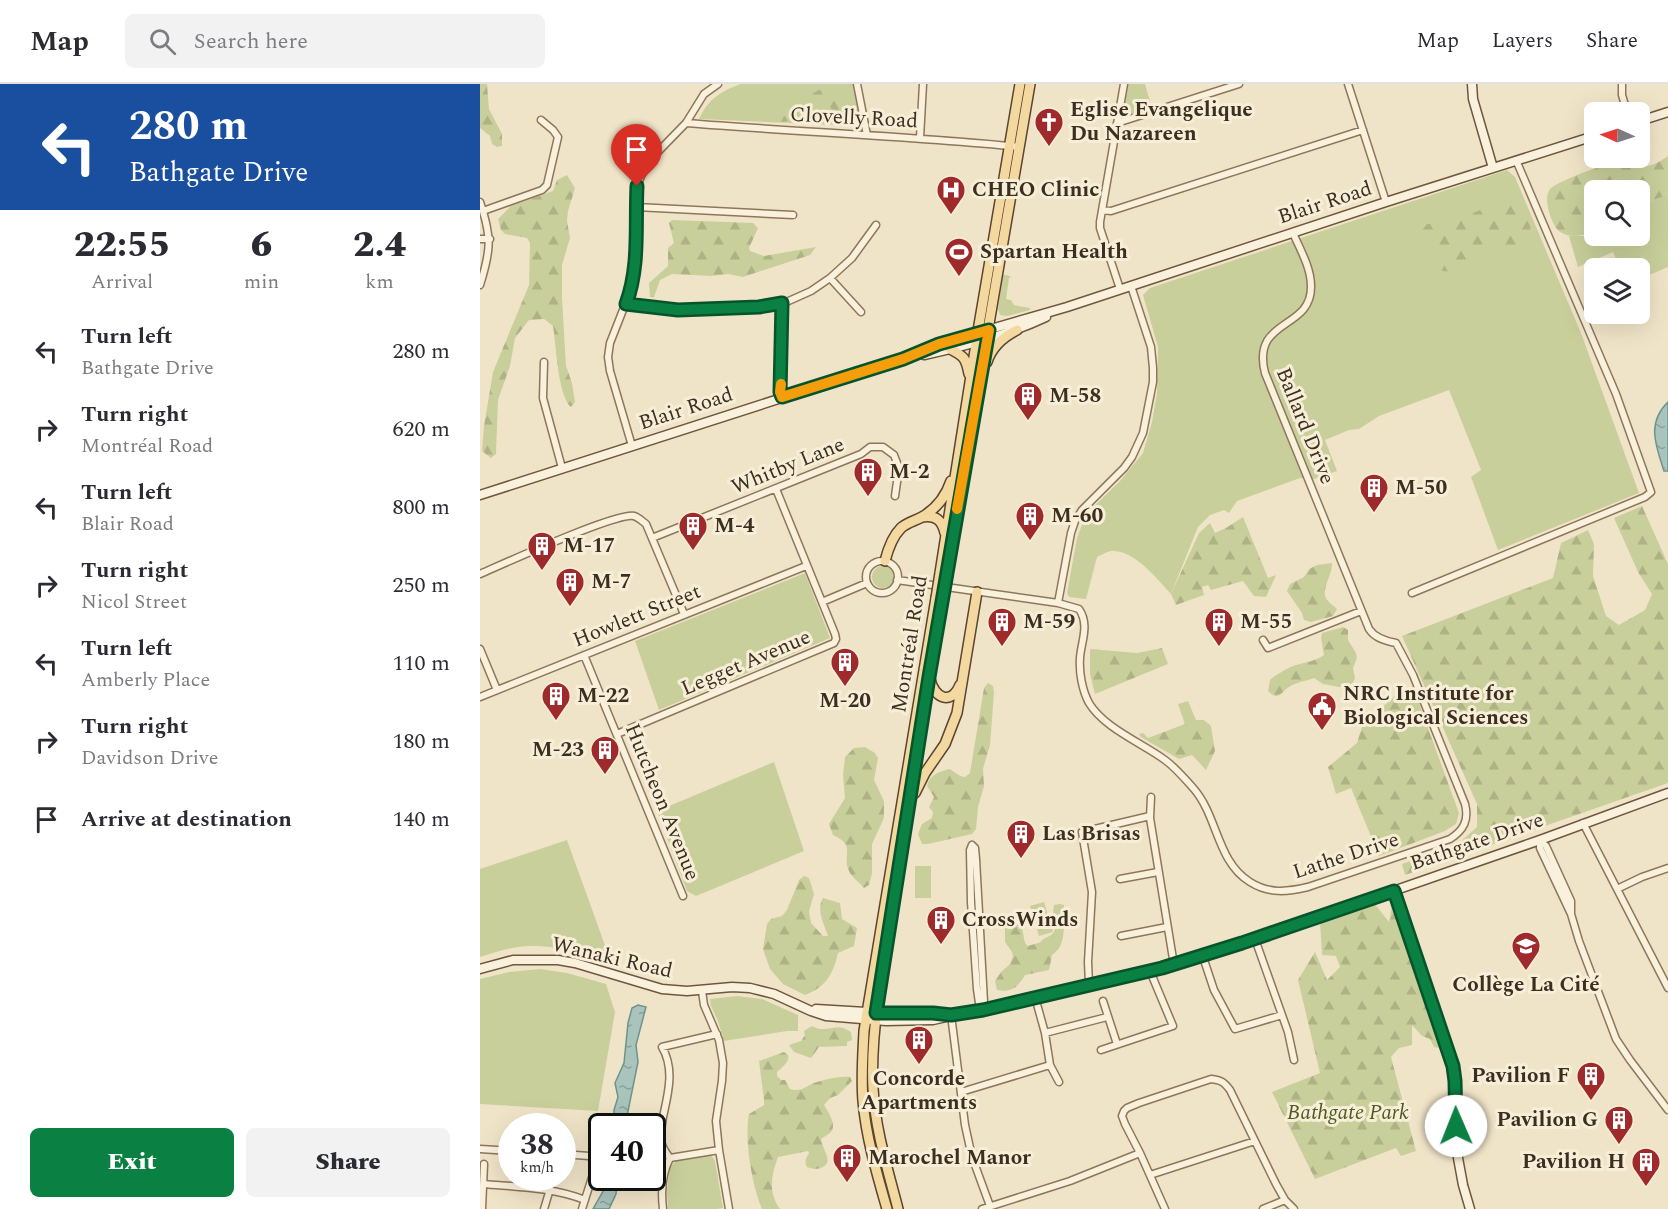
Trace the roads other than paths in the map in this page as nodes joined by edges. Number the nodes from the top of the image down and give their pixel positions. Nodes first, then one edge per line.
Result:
1 (718, 84) edge
2 (857, 84) edge
3 (923, 84) edge
4 (1124, 84) edge
5 (1239, 84) edge
6 (1348, 84) edge
7 (1472, 84) edge
8 (1622, 84) edge
9 (1025, 86) edge
10 (1624, 102) edge
11 (1668, 112) edge
12 (1650, 118) edge
13 (541, 120) dead end
14 (686, 123) junction
15 (1117, 123) junction
16 (1363, 130) junction
17 (867, 135) junction
18 (921, 138) junction
19 (1584, 138) edge
20 (1009, 146) junction
21 (1020, 147) junction
22 (1516, 160) junction
23 (1492, 168) junction
24 (480, 202) edge
25 (1386, 202) junction
26 (636, 207) junction
27 (483, 210) junction
28 (1102, 210) junction
29 (793, 215) dead end
30 (876, 225) dead end
31 (1293, 232) junction
32 (480, 239) edge
33 (490, 239) junction
34 (830, 278) junction
35 (480, 285) edge
36 (1131, 286) junction
37 (1120, 289) junction
38 (782, 303) junction
39 (626, 304) junction
40 (1067, 307) junction
41 (861, 312) dead end
42 (1017, 330) junction
43 (988, 334) junction
44 (977, 337) junction
45 (950, 349) junction
46 (903, 359) junction
47 (544, 362) dead end
48 (970, 380) junction
49 (979, 387) junction
50 (782, 397) junction
51 (632, 446) junction
52 (562, 468) junction
53 (957, 468) junction
54 (776, 489) junction
55 (480, 495) edge
56 (895, 496) dead end
57 (922, 517) junction
58 (946, 535) junction
59 (652, 538) junction
60 (885, 561) junction
61 (806, 566) junction
62 (480, 574) edge
63 (943, 574) junction
64 (897, 580) junction
65 (867, 583) junction
66 (976, 591) junction
67 (1412, 593) dead end
68 (939, 599) junction
69 (822, 602) junction
70 (1058, 603) junction
71 (1361, 611) junction
72 (684, 614) junction
73 (1263, 640) dead end
74 (480, 649) edge
75 (584, 655) junction
76 (929, 677) junction
77 (962, 678) junction
78 (498, 690) junction
79 (480, 697) edge
80 (616, 734) junction
81 (1668, 793) edge
82 (1151, 797) dead end
83 (909, 809) junction
84 (1150, 816) junction
85 (1583, 823) junction
86 (1540, 840) junction
87 (1668, 868) edge
88 (1158, 872) junction
89 (1120, 879) dead end
90 (1617, 889) junction
91 (1394, 891) junction
92 (683, 896) dead end
93 (1167, 927) junction
94 (1121, 936) dead end
95 (1255, 939) junction
96 (1203, 957) junction
97 (1174, 965) junction
98 (480, 969) edge
99 (1150, 971) junction
100 (1089, 984) junction
101 (1668, 988) edge
102 (702, 991) junction
103 (1035, 997) junction
104 (1103, 1001) dead end
105 (983, 1010) junction
106 (951, 1015) junction
107 (1282, 1015) junction
108 (866, 1016) junction
109 (876, 1017) junction
110 (1107, 1017) junction
111 (1045, 1033) junction
112 (717, 1034) junction
113 (1117, 1044) junction
114 (1101, 1050) dead end
115 (1294, 1060) dead end
116 (1050, 1065) junction
117 (1059, 1082) dead end
118 (961, 1092) junction
119 (1668, 1110) edge
120 (876, 1116) junction
121 (865, 1118) junction
122 (1255, 1141) junction
123 (480, 1149) edge
124 (498, 1150) edge
125 (719, 1150) junction
126 (1140, 1153) junction
127 (576, 1155) edge
128 (670, 1158) junction
129 (484, 1164) dead end
130 (1150, 1175) junction
131 (483, 1184) junction
132 (498, 1185) edge
133 (549, 1191) edge
134 (561, 1191) edge
135 (585, 1200) junction
136 (1286, 1200) junction
137 (990, 1206) junction
138 (482, 1209) edge
139 (544, 1209) edge
140 (582, 1209) edge
141 (663, 1209) edge
142 (729, 1209) edge
143 (887, 1209) edge
144 (898, 1209) edge
145 (982, 1209) edge
146 (1165, 1209) edge
147 (1263, 1209) edge
148 (1294, 1209) edge
149 (1470, 1209) edge

1 - 14 street
2 - 17 street
3 - 18 street
4 - 15 street
5 - 15 street
6 - 16 street
7 - 23 street
8 - 10 street
9 - 20 main road, Montréal Road
9 - 21 main road, Montréal Road
11 - 12 street
13 - 27 street
14 - 17 street, Clovelly Road
14 - 26 street
15 - 28 street
16 - 25 street
16 - 28 street
17 - 18 street, Clovelly Road
18 - 20 street, Clovelly Road
19 - 22 street, Blair Road
20 - 21 street, Clovelly Road
20 - 44 main road, Montréal Road
21 - 43 main road, Montréal Road
22 - 23 street, Blair Road
22 - 67 street
23 - 25 street, Blair Road
24 - 27 street
25 - 31 street, Blair Road
26 - 29 street
26 - 39 street
27 - 33 street
28 - 37 street
30 - 34 street
31 - 36 street, Blair Road
31 - 71 street, Ballard Drive
32 - 33 street
33 - 35 street
34 - 38 street
34 - 41 street
36 - 37 street, Blair Road
36 - 70 street
37 - 40 street, Blair Road
38 - 39 street
38 - 50 street
39 - 51 street
40 - 42 street, Blair Road
40 - 43 street, Blair Road
42 - 43 street, Blair Road
42 - 49 main road
43 - 44 street, Blair Road
43 - 49 main road, Montréal Road
44 - 45 street, Blair Road
44 - 46 street, Blair Road
44 - 48 main road, Montréal Road
45 - 46 street, Blair Road
45 - 48 main road
46 - 50 street, Blair Road
47 - 52 street
48 - 53 main road, Montréal Road
49 - 63 main road, Montréal Road
50 - 51 street, Blair Road
51 - 52 street, Blair Road
52 - 55 street, Blair Road
53 - 57 main road
53 - 58 main road, Montréal Road
54 - 56 street, Whitby Lane
54 - 59 street, Whitby Lane
54 - 61 street, Legget Avenue
57 - 58 main road
57 - 60 main road
58 - 63 main road, Montréal Road
59 - 62 street
59 - 72 street
60 - 64 street
60 - 65 street
61 - 69 street, Legget Avenue
61 - 72 street, Howlett Street
63 - 68 main road, Montréal Road, bridge
64 - 65 street
64 - 66 street
65 - 69 street
66 - 70 street
66 - 77 main road
68 - 76 main road, Montréal Road
68 - 108 main road, Montréal Road
69 - 80 street, Legget Avenue
70 - 71 street, Lathe Drive
71 - 73 street
72 - 75 street, Howlett Street
74 - 78 street
75 - 78 street, Howlett Street
75 - 80 street, Hutcheon Avenue
76 - 77 main road
76 - 83 main road, Montréal Road
77 - 83 main road
78 - 79 street, Howlett Street
80 - 92 street, Hutcheon Avenue
81 - 85 street, Bathgate Drive
82 - 84 street
83 - 109 main road, Montréal Road
84 - 88 street
84 - 100 street
85 - 86 street, Bathgate Drive
85 - 90 street
86 - 91 street, Bathgate Drive
86 - 119 street
87 - 90 street
88 - 89 street
88 - 93 street
90 - 101 street
91 - 95 street, Bathgate Drive
91 - 149 street
93 - 94 street
93 - 97 street
95 - 96 street, Bathgate Drive
95 - 107 street
96 - 97 street, Bathgate Drive
96 - 107 street
97 - 99 street, Bathgate Drive
98 - 102 street, Wanaki Road
99 - 100 street, Bathgate Drive
99 - 113 street
100 - 103 street, Bathgate Drive
102 - 108 street, Wanaki Road
102 - 112 street
103 - 105 street, Bathgate Drive
103 - 111 street
104 - 110 street
105 - 105 street
105 - 106 street, Bathgate Drive
106 - 109 street, Bathgate Drive
106 - 118 street
107 - 115 street
108 - 109 street, Bathgate Drive
108 - 121 main road, Montréal Road
109 - 120 main road, Montréal Road
110 - 111 street
110 - 113 street
111 - 116 street
112 - 125 street
112 - 128 street
113 - 114 street
116 - 117 street
116 - 118 street
118 - 137 street
120 - 121 main road
120 - 144 main road, Montréal Road
121 - 143 main road, Montréal Road
122 - 126 street
122 - 130 street
122 - 136 street
123 - 124 street
125 - 128 street
125 - 142 street
126 - 130 street
126 - 137 street
127 - 135 street
128 - 141 street
129 - 131 street
130 - 146 street
131 - 132 street
131 - 138 street
133 - 139 street
134 - 135 street
135 - 140 street
136 - 147 street
136 - 148 street
137 - 145 street

